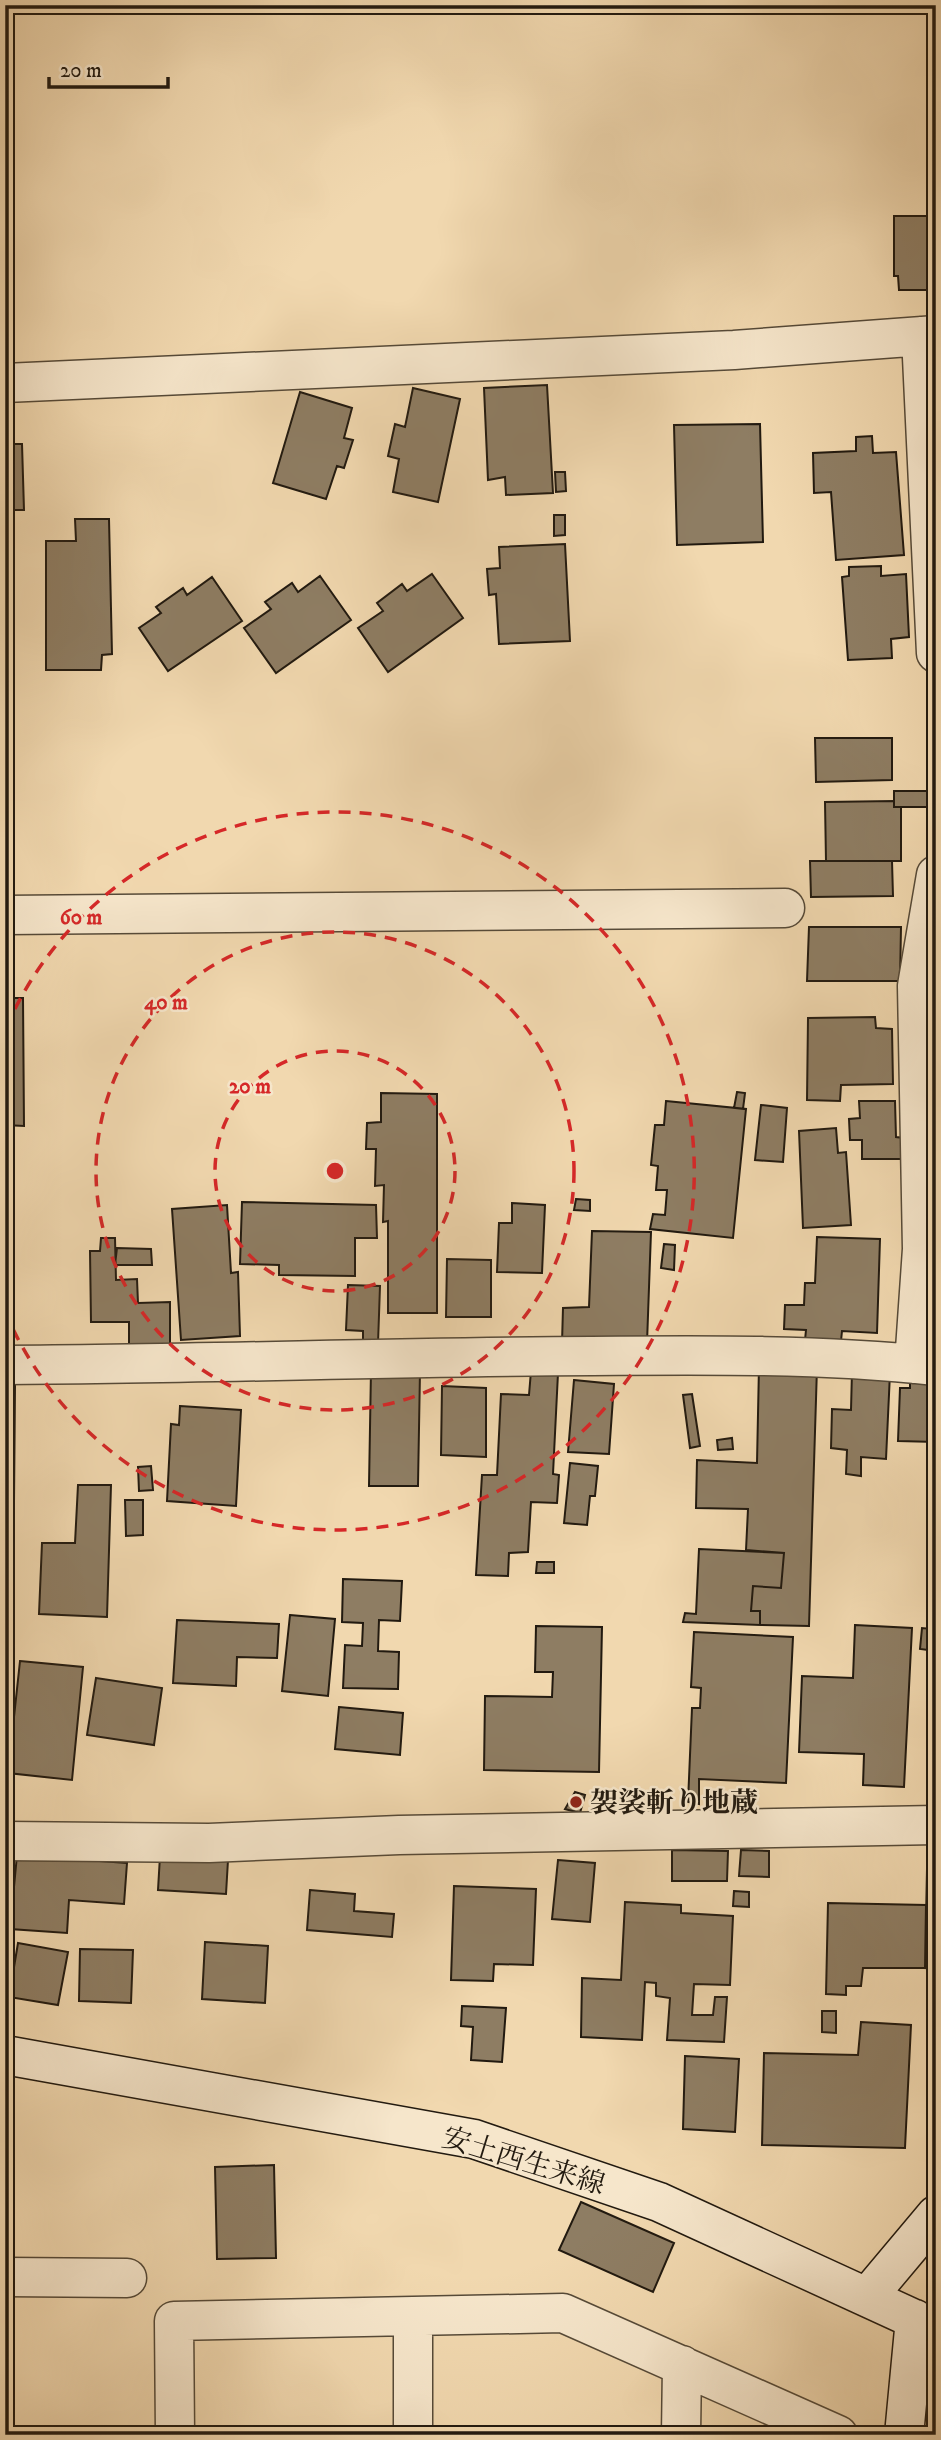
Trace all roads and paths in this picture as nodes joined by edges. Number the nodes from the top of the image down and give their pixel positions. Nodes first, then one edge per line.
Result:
1 (929, 336) edge
2 (5, 383) edge
3 (936, 653) edge
4 (936, 875) edge
5 (785, 908) dead end
6 (5, 915) edge
7 (5, 1365) edge
8 (925, 1365) edge
9 (936, 1825) edge
10 (5, 1841) edge
11 (5, 2055) edge
12 (936, 2215) edge
13 (5, 2277) edge
14 (127, 2278) dead end
15 (868, 2296) junction
16 (413, 2316) junction
17 (925, 2324) edge
18 (682, 2365) junction
19 (175, 2435) edge
20 (414, 2435) edge
21 (681, 2435) edge
22 (838, 2435) edge
23 (904, 2435) edge

1 - 2 street
1 - 3 street
4 - 8 street
5 - 6 street
7 - 8 street
9 - 10 street
11 - 15 street, 安土西生来線
12 - 15 street
13 - 14 street
15 - 17 street, 安土西生来線
16 - 18 street
16 - 19 street
16 - 20 street
17 - 23 street
18 - 21 street
18 - 22 street

